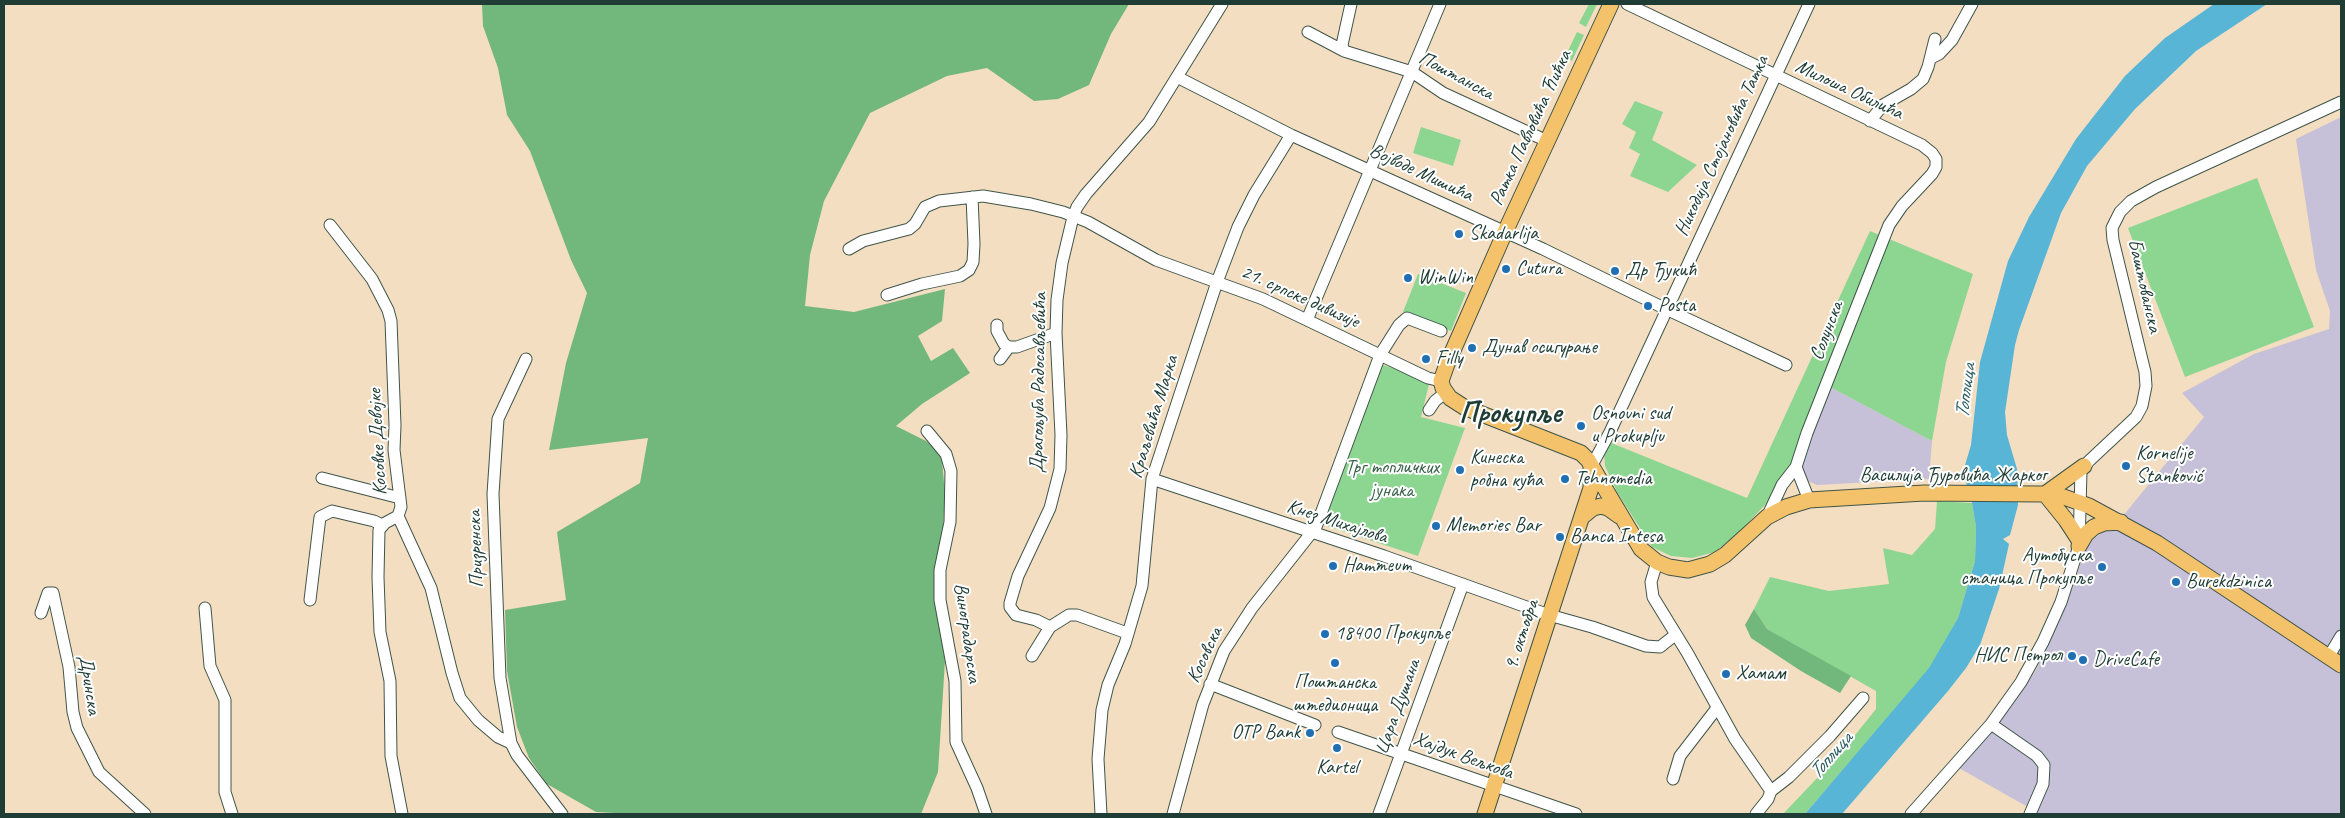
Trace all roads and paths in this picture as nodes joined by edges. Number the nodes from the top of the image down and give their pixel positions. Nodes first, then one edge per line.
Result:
1 (1222, 4) edge
2 (1351, 4) edge
3 (1440, 4) edge
4 (1611, 4) edge
5 (1627, 4) edge
6 (1809, 4) edge
7 (1972, 4) edge
8 (1308, 32) dead end
9 (1935, 39) dead end
10 (1344, 51) junction
11 (1931, 58) junction
12 (1412, 72) junction
13 (1776, 76) junction
14 (1177, 77) junction
15 (2341, 102) edge
16 (1870, 121) junction
17 (1291, 135) junction
18 (1548, 141) junction
19 (1936, 167) joint
20 (1370, 170) junction
21 (972, 197) junction
22 (1073, 217) junction
23 (330, 225) dead end
24 (1505, 232) junction
25 (849, 249) dead end
26 (1217, 282) junction
27 (887, 296) dead end
28 (1666, 309) junction
29 (1307, 320) junction
30 (997, 325) dead end
31 (1441, 331) dead end
32 (1056, 333) junction
33 (1009, 347) junction
34 (1380, 355) junction
35 (1000, 358) dead end
36 (526, 359) dead end
37 (1786, 364) dead end
38 (1444, 387) junction
39 (1429, 410) dead end
40 (926, 431) dead end
41 (2084, 466) junction
42 (1796, 467) junction
43 (1591, 468) junction
44 (322, 478) dead end
45 (1152, 479) junction
46 (2043, 494) junction
47 (400, 498) junction
48 (1809, 500) junction
49 (2082, 503) junction
50 (398, 516) junction
51 (1619, 516) junction
52 (1582, 517) junction
53 (1767, 517) junction
54 (2121, 522) junction
55 (382, 525) junction
56 (1312, 534) junction
57 (2079, 543) junction
58 (1657, 562) junction
59 (1462, 584) junction
60 (310, 600) dead end
61 (204, 608) dead end
62 (41, 613) dead end
63 (1549, 615) junction
64 (1050, 627) junction
65 (1128, 633) junction
66 (1675, 635) junction
67 (2341, 636) edge
68 (1032, 656) dead end
69 (2335, 661) edge
70 (1210, 684) junction
71 (1864, 698) dead end
72 (1717, 708) junction
73 (1991, 724) junction
74 (1315, 725) dead end
75 (1338, 732) dead end
76 (511, 743) junction
77 (1401, 754) junction
78 (1673, 779) dead end
79 (1494, 787) junction
80 (1771, 790) junction
81 (145, 814) edge
82 (232, 814) edge
83 (402, 814) edge
84 (562, 814) edge
85 (986, 814) edge
86 (1101, 814) edge
87 (1173, 814) edge
88 (1379, 814) edge
89 (1485, 814) edge
90 (1576, 814) edge
91 (1756, 814) edge
92 (1911, 814) edge
93 (2030, 814) edge

1 - 14 street, Драгољуба Радосављевића
2 - 10 street
3 - 12 street
4 - 18 main road, Ратка Павловића Ћићка
5 - 13 street, Милоша Обилића
6 - 13 street, Никодија Стојановића Татка
7 - 11 street
8 - 10 street, Поштанска
9 - 11 street
10 - 12 street, Поштанска
11 - 16 street
12 - 18 street, Поштанска
12 - 20 street
13 - 16 street, Милоша Обилића
13 - 28 street, Никодија Стојановића Татка
14 - 17 street, Војводе Мишића
14 - 22 street, Драгољуба Радосављевића
15 - 41 street, Баштованска
16 - 19 street, Милоша Обилића
17 - 20 street, Војводе Мишића
17 - 26 street, Краљевића Марка
18 - 24 main road, Ратка Павловића Ћићка
19 - 42 street, Солунска
20 - 24 street, Војводе Мишића
20 - 29 street
21 - 22 street, 21. српске дивизије
21 - 25 street, 21. српске дивизије
21 - 27 street
22 - 26 street, 21. српске дивизије
22 - 32 street, Драгољуба Радосављевића
23 - 47 street, Косовке Девојке
24 - 28 street, Војводе Мишића
24 - 38 main road, Ратка Павловића Ћићка
26 - 29 street, 21. српске дивизије
26 - 45 street, Краљевића Марка
28 - 37 street, Војводе Мишића
28 - 43 street, Никодија Стојановића Татка
29 - 34 street, 21. српске дивизије
30 - 33 street
31 - 34 street
32 - 33 street
32 - 64 street, Драгољуба Радосављевића
33 - 35 street
34 - 38 street, 21. српске дивизије
34 - 56 street
36 - 76 street, Призренска
38 - 39 street
38 - 43 main road, 21. српске дивизије
40 - 85 street, Виноградарска
41 - 46 main road
41 - 49 street
42 - 48 street
42 - 53 street, Солунска
43 - 51 main road, Василија Ђуровића Жарког
43 - 52 main road, 9. октобра
44 - 47 street
45 - 56 street, Кнез Михајлова
45 - 65 street, Краљевића Марка
46 - 48 main road, Василија Ђуровића Жарког
46 - 49 main road, Василија Ђуровића Жарког
46 - 57 main road
47 - 50 street, Косовке Девојке
48 - 53 main road, Василија Ђуровића Жарког
49 - 54 main road, Василија Ђуровића Жарког
49 - 57 street
50 - 55 street, Косовке Девојке
50 - 76 street, Призренска
51 - 52 main road
51 - 58 main road, Василија Ђуровића Жарког
52 - 63 main road, 9. октобра
53 - 58 main road, Василија Ђуровића Жарког
54 - 57 main road
54 - 69 main road, Василија Ђуровића Жарког
55 - 60 street
55 - 83 street
56 - 59 street, Кнез Михајлова
56 - 70 street, Косовска
57 - 73 street
58 - 66 street
59 - 63 street, Кнез Михајлова
59 - 77 street, Цара Душана
61 - 82 street
62 - 81 street, Дринска
63 - 66 street, Кнез Михајлова
63 - 79 main road, 9. октобра
64 - 65 street
64 - 68 street
65 - 86 street, Краљевића Марка
66 - 72 street
67 - 69 street
70 - 74 street
70 - 87 street, Косовска
71 - 80 street
72 - 78 street
72 - 80 street
73 - 92 street
73 - 93 street
75 - 77 street, Хајдук Вељкова
76 - 84 street, Призренска
77 - 79 street, Хајдук Вељкова
77 - 88 street, Цара Душана
79 - 89 main road, 9. октобра
79 - 90 street, Хајдук Вељкова
80 - 91 street

